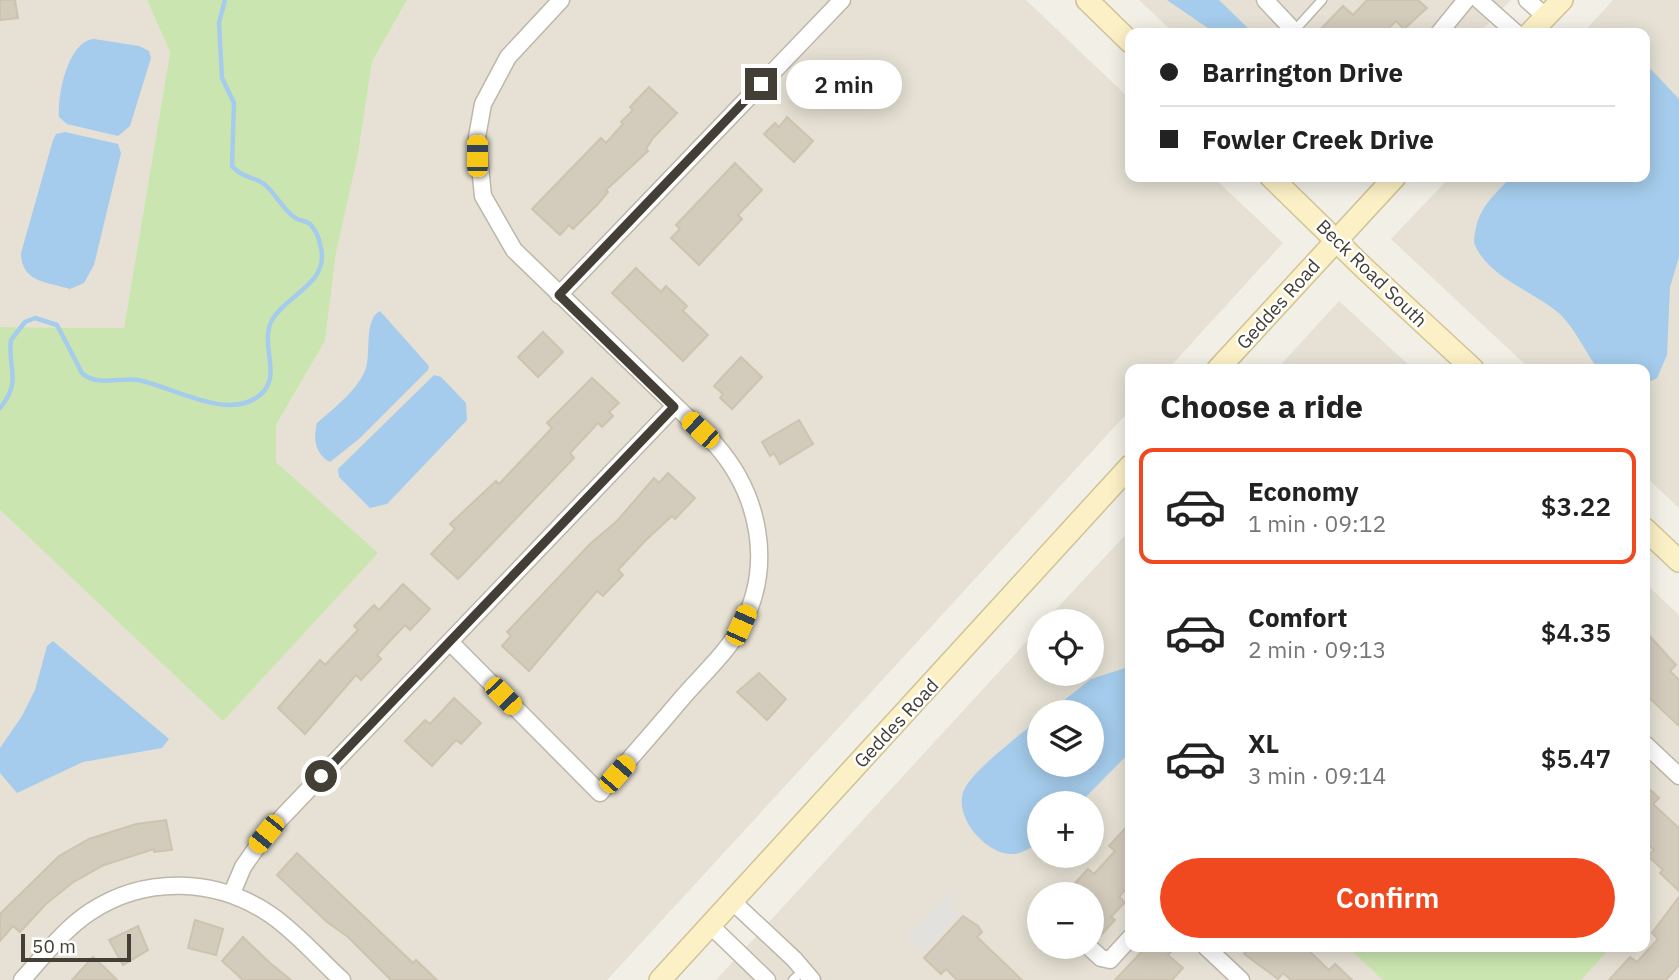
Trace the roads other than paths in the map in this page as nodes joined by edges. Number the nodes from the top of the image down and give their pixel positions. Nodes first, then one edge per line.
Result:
1 (561, 0) edge
2 (1087, 0) edge
3 (1265, 0) edge
4 (1322, 0) edge
5 (1466, 0) edge
6 (1479, 0) edge
7 (1527, 0) edge
8 (1562, 0) edge
9 (836, 2) edge
10 (1546, 17) junction
11 (1291, 28) edge
12 (1298, 28) edge
13 (1443, 28) edge
14 (1510, 28) edge
15 (1535, 28) edge
16 (1125, 37) edge
17 (1276, 182) edge
18 (1390, 182) edge
19 (1336, 240) junction
20 (559, 295) junction
21 (1223, 364) edge
22 (1469, 364) edge
23 (674, 407) junction
24 (1125, 471) edge
25 (1650, 534) edge
26 (1679, 561) edge
27 (450, 642) junction
28 (1650, 749) edge
29 (1679, 776) edge
30 (232, 892) junction
31 (732, 901) junction
32 (710, 925) junction
33 (1125, 944) edge
34 (1218, 952) edge
35 (1104, 959) edge
36 (803, 977) edge
37 (22, 980) edge
38 (342, 980) edge
39 (660, 980) edge
40 (766, 980) edge
41 (1241, 980) edge

1 - 20 street
2 - 16 main road
3 - 11 street
4 - 12 lane
5 - 13 street
6 - 14 street
7 - 10 street
8 - 10 main road
9 - 20 street
10 - 15 main road
17 - 19 main road, Beck Road South
18 - 19 main road, Geddes Road
19 - 21 main road, Geddes Road
19 - 22 main road, Beck Road South
20 - 23 street
23 - 27 street
23 - 27 street
24 - 31 main road, Geddes Road
25 - 26 main road
27 - 30 street
28 - 29 street
30 - 37 street
30 - 38 street
31 - 32 main road, Geddes Road
31 - 36 street
32 - 39 main road, Geddes Road
32 - 40 street
33 - 35 street
34 - 41 street

